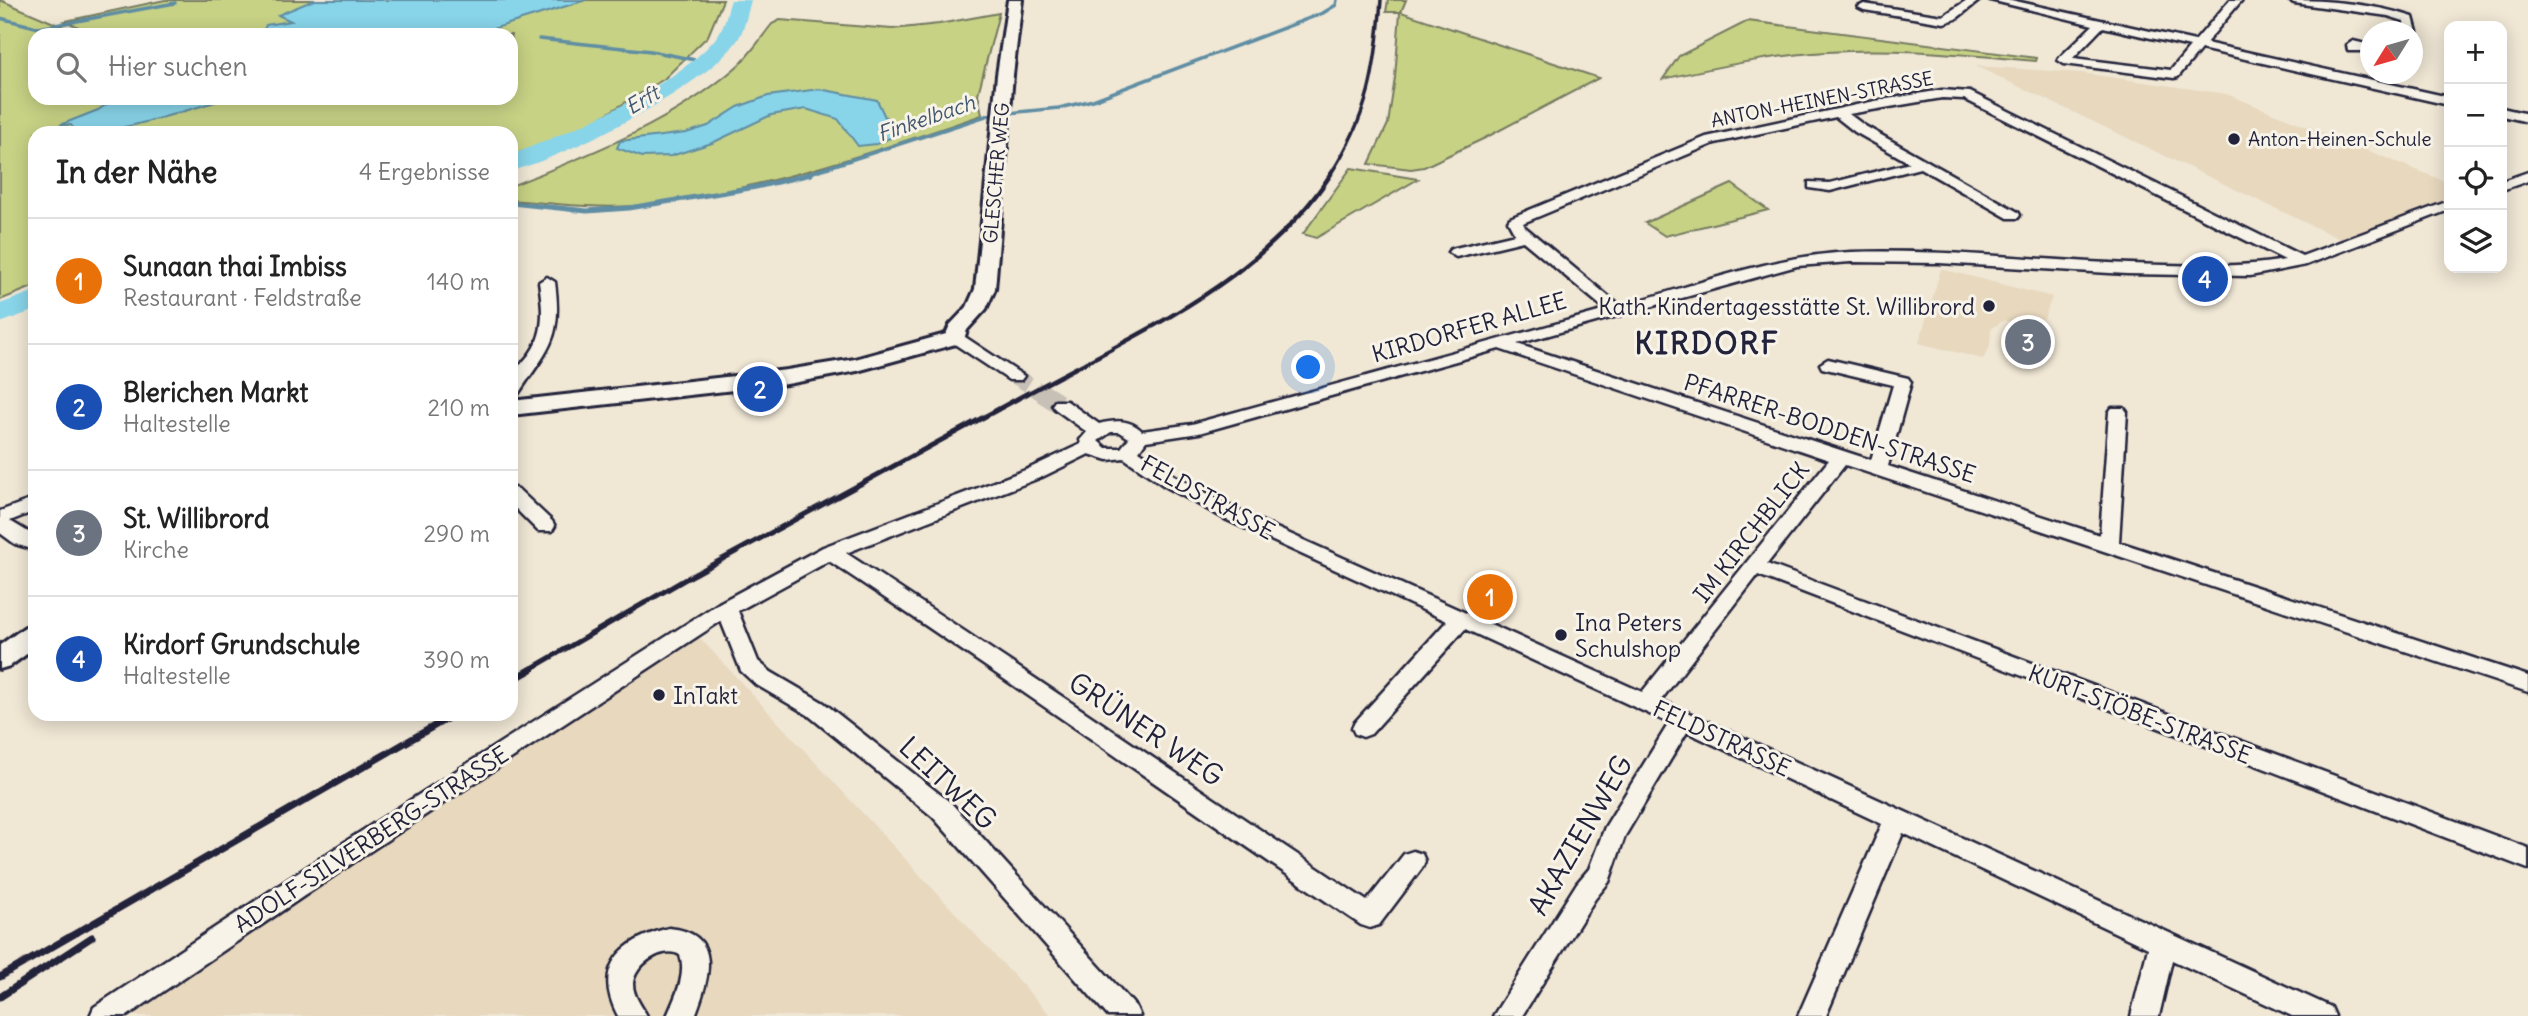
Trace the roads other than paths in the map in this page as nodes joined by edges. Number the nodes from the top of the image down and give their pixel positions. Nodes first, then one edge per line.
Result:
1 (1015, 0) edge
2 (1974, 0) edge
3 (1996, 0) edge
4 (2236, 0) edge
5 (2294, 0) edge
6 (1864, 7) dead end
7 (2409, 21) edge
8 (2101, 23) junction
9 (2353, 45) dead end
10 (2197, 46) junction
11 (2360, 46) edge
12 (2403, 84) edge
13 (2402, 90) junction
14 (2444, 100) edge
15 (1839, 113) junction
16 (2507, 114) edge
17 (2528, 118) edge
18 (1921, 163) junction
19 (2528, 176) edge
20 (2507, 184) edge
21 (1814, 185) dead end
22 (2444, 207) edge
23 (2013, 215) dead end
24 (1526, 236) junction
25 (1456, 252) dead end
26 (2301, 262) junction
27 (547, 282) dead end
28 (1616, 310) junction
29 (956, 338) junction
30 (1496, 343) junction
31 (1828, 364) dead end
32 (518, 368) edge
33 (1015, 376) tunnel mouth
34 (1061, 405) tunnel mouth
35 (518, 407) edge
36 (2118, 412) dead end
37 (1094, 439) junction
38 (1132, 444) junction
39 (1841, 457) junction
40 (1878, 469) junction
41 (518, 500) edge
42 (28, 508) edge
43 (0, 521) edge
44 (545, 526) dead end
45 (28, 539) edge
46 (2109, 545) junction
47 (830, 552) junction
48 (1754, 566) junction
49 (726, 608) junction
50 (1461, 620) junction
51 (28, 639) edge
52 (0, 659) edge
53 (2528, 684) edge
54 (1646, 702) junction
55 (1684, 720) junction
56 (1363, 728) dead end
57 (1897, 818) junction
58 (2528, 859) edge
59 (1413, 861) dead end
60 (2163, 942) junction
61 (104, 1016) edge
62 (633, 1016) edge
63 (681, 1016) edge
64 (1126, 1016) edge
65 (1507, 1016) edge
66 (1812, 1016) edge
67 (2145, 1016) edge
68 (2320, 1016) edge

1 - 29 street, GLESCHER WEG
2 - 6 street
3 - 8 street
4 - 10 street
5 - 7 street
8 - 10 street
8 - 10 street
9 - 11 street
10 - 13 street
12 - 13 street
13 - 14 street
15 - 18 street
15 - 24 street, ANTON-HEINEN-STRASSE
15 - 26 street, ANTON-HEINEN-STRASSE
16 - 17 street
18 - 21 street
18 - 23 street
19 - 20 street
22 - 26 street, KIRDORFER ALLEE
24 - 25 street
24 - 28 street
26 - 28 street, KIRDORFER ALLEE
27 - 32 street
28 - 30 street, KIRDORFER ALLEE
29 - 33 street
29 - 35 street
30 - 38 street, KIRDORFER ALLEE
30 - 39 street, PFARRER-BODDEN-STRASSE
31 - 40 street
34 - 37 street, FELDSTRASSE
36 - 46 street
37 - 38 street, FELDSTRASSE
37 - 38 street, FELDSTRASSE
37 - 47 street, ADOLF-SILVERBERG-STRASSE
38 - 50 street, FELDSTRASSE
39 - 40 street, PFARRER-BODDEN-STRASSE
39 - 48 street, IM KIRCHBLICK
40 - 46 street, PFARRER-BODDEN-STRASSE
41 - 44 street
42 - 43 street
43 - 45 street
46 - 53 street, PFARRER-BODDEN-STRASSE
47 - 49 street, ADOLF-SILVERBERG-STRASSE
47 - 59 street, GRÜNER WEG
48 - 54 street, IM KIRCHBLICK
48 - 58 street, KURT-STÖBE-STRASSE
49 - 61 street, ADOLF-SILVERBERG-STRASSE
49 - 64 street, LEITWEG
50 - 54 street, FELDSTRASSE
50 - 56 street
51 - 52 street
54 - 55 street, FELDSTRASSE
55 - 57 street, FELDSTRASSE
55 - 65 street, AKAZIENWEG
57 - 60 street, FELDSTRASSE
57 - 66 street
60 - 67 street
60 - 68 street, FELDSTRASSE
62 - 63 street

